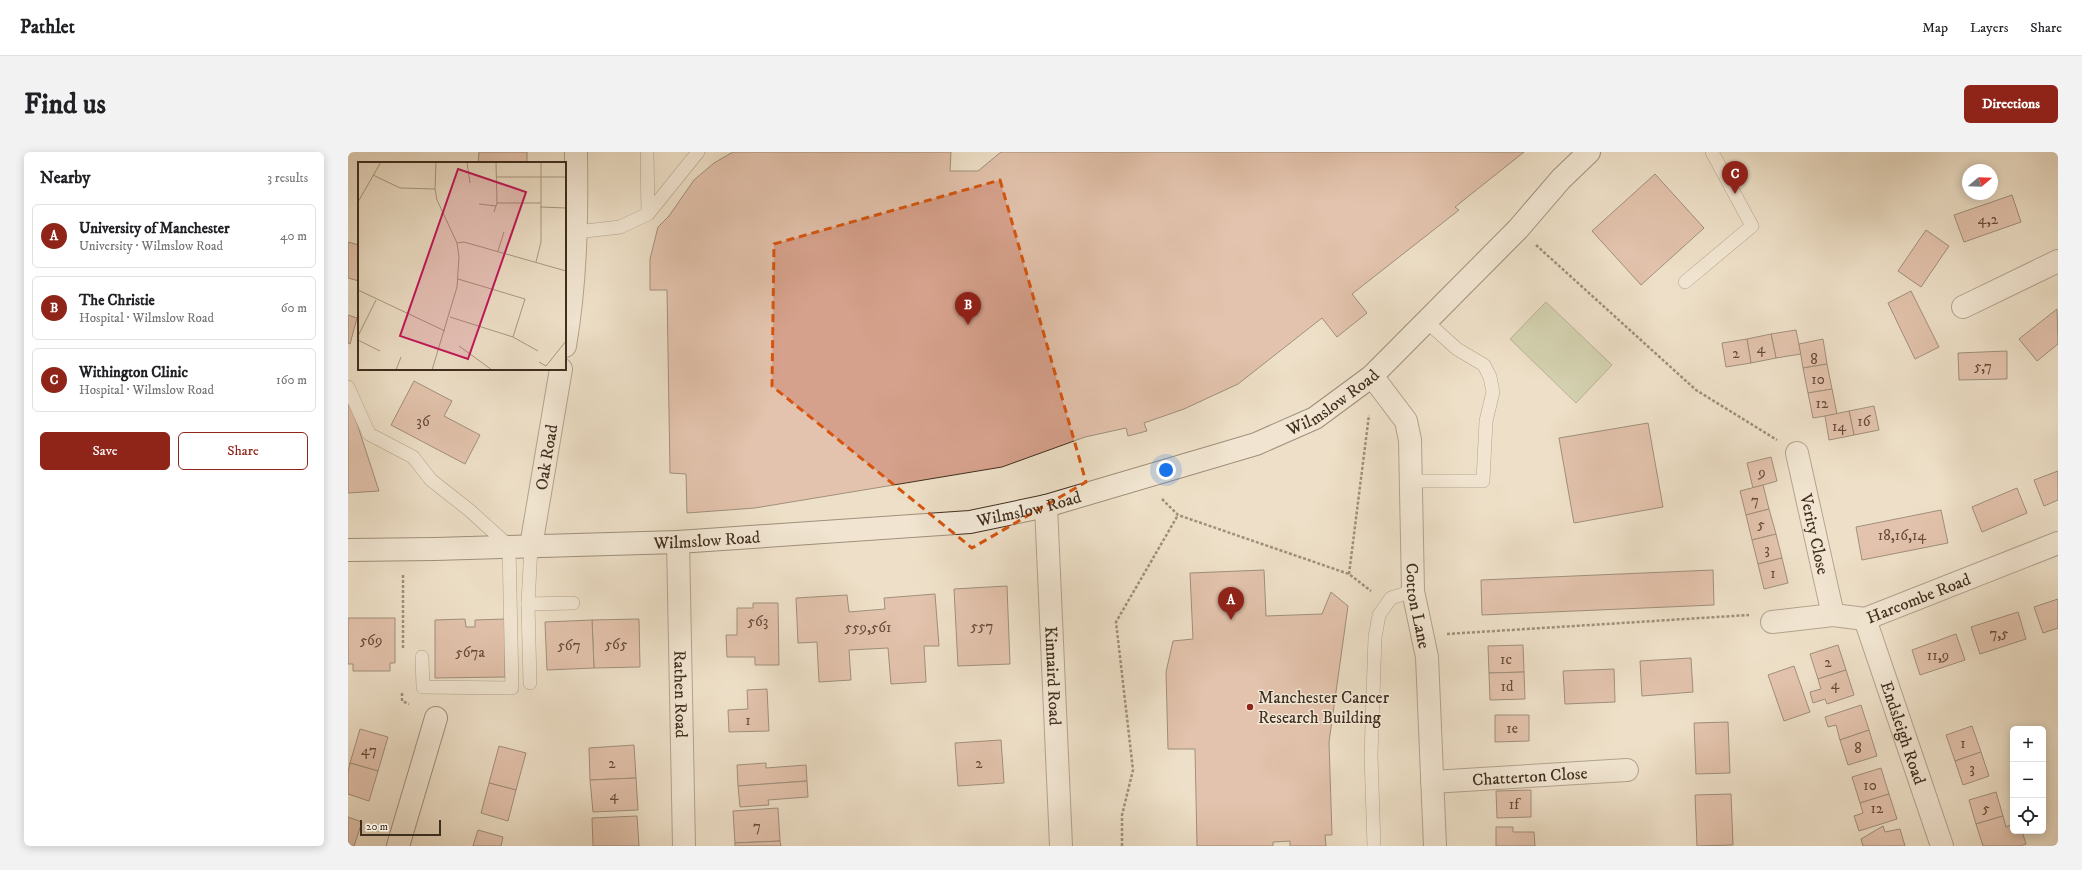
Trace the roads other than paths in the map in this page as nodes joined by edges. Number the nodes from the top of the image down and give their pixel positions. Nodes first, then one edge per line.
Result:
1 (576, 152) edge
2 (648, 152) edge
3 (698, 152) edge
4 (1589, 152) edge
5 (1712, 152) edge
6 (648, 214) junction
7 (577, 232) junction
8 (2058, 261) edge
9 (1685, 282) dead end
10 (1963, 307) dead end
11 (1427, 322) junction
12 (566, 340) edge
13 (561, 370) edge
14 (1372, 376) junction
15 (348, 387) edge
16 (1797, 453) road end
17 (1410, 481) junction
18 (1046, 506) junction
19 (678, 542) junction
20 (2058, 543) edge
21 (509, 546) junction
22 (531, 546) junction
23 (348, 550) edge
24 (1413, 591) junction
25 (573, 603) dead end
26 (528, 604) junction
27 (1833, 615) junction
28 (1865, 619) junction
29 (1772, 622) road end
30 (422, 657) dead end
31 (530, 683) dead end
32 (436, 718) dead end
33 (1627, 770) dead end
34 (1432, 782) junction
35 (398, 846) edge
36 (684, 846) edge
37 (1062, 846) edge
38 (1374, 846) edge
39 (1435, 846) edge
40 (1942, 846) edge

1 - 7 street
2 - 6 lane
3 - 6 lane
4 - 11 street, Wilmslow Road
5 - 9 lane
6 - 7 lane
7 - 12 street
8 - 10 street
11 - 14 street, Wilmslow Road
11 - 17 lane
13 - 22 street, Oak Road
14 - 17 street, Cotton Lane
14 - 18 street, Wilmslow Road
15 - 21 lane
16 - 27 street, Verity Close
17 - 24 street, Cotton Lane
18 - 19 street, Wilmslow Road
18 - 37 street, Kinnaird Road
19 - 22 street, Wilmslow Road
19 - 36 street, Rathen Road
20 - 28 street, Harcombe Road
21 - 22 street, Wilmslow Road
21 - 23 street, Wilmslow Road
21 - 30 lane
22 - 26 lane
24 - 34 street, Cotton Lane
24 - 38 lane
25 - 26 lane
26 - 31 lane
27 - 28 street, Harcombe Road
27 - 29 street, Harcombe Road
28 - 40 street, Endsleigh Road
32 - 35 street
33 - 34 street, Chatterton Close
34 - 39 street, Cotton Lane

